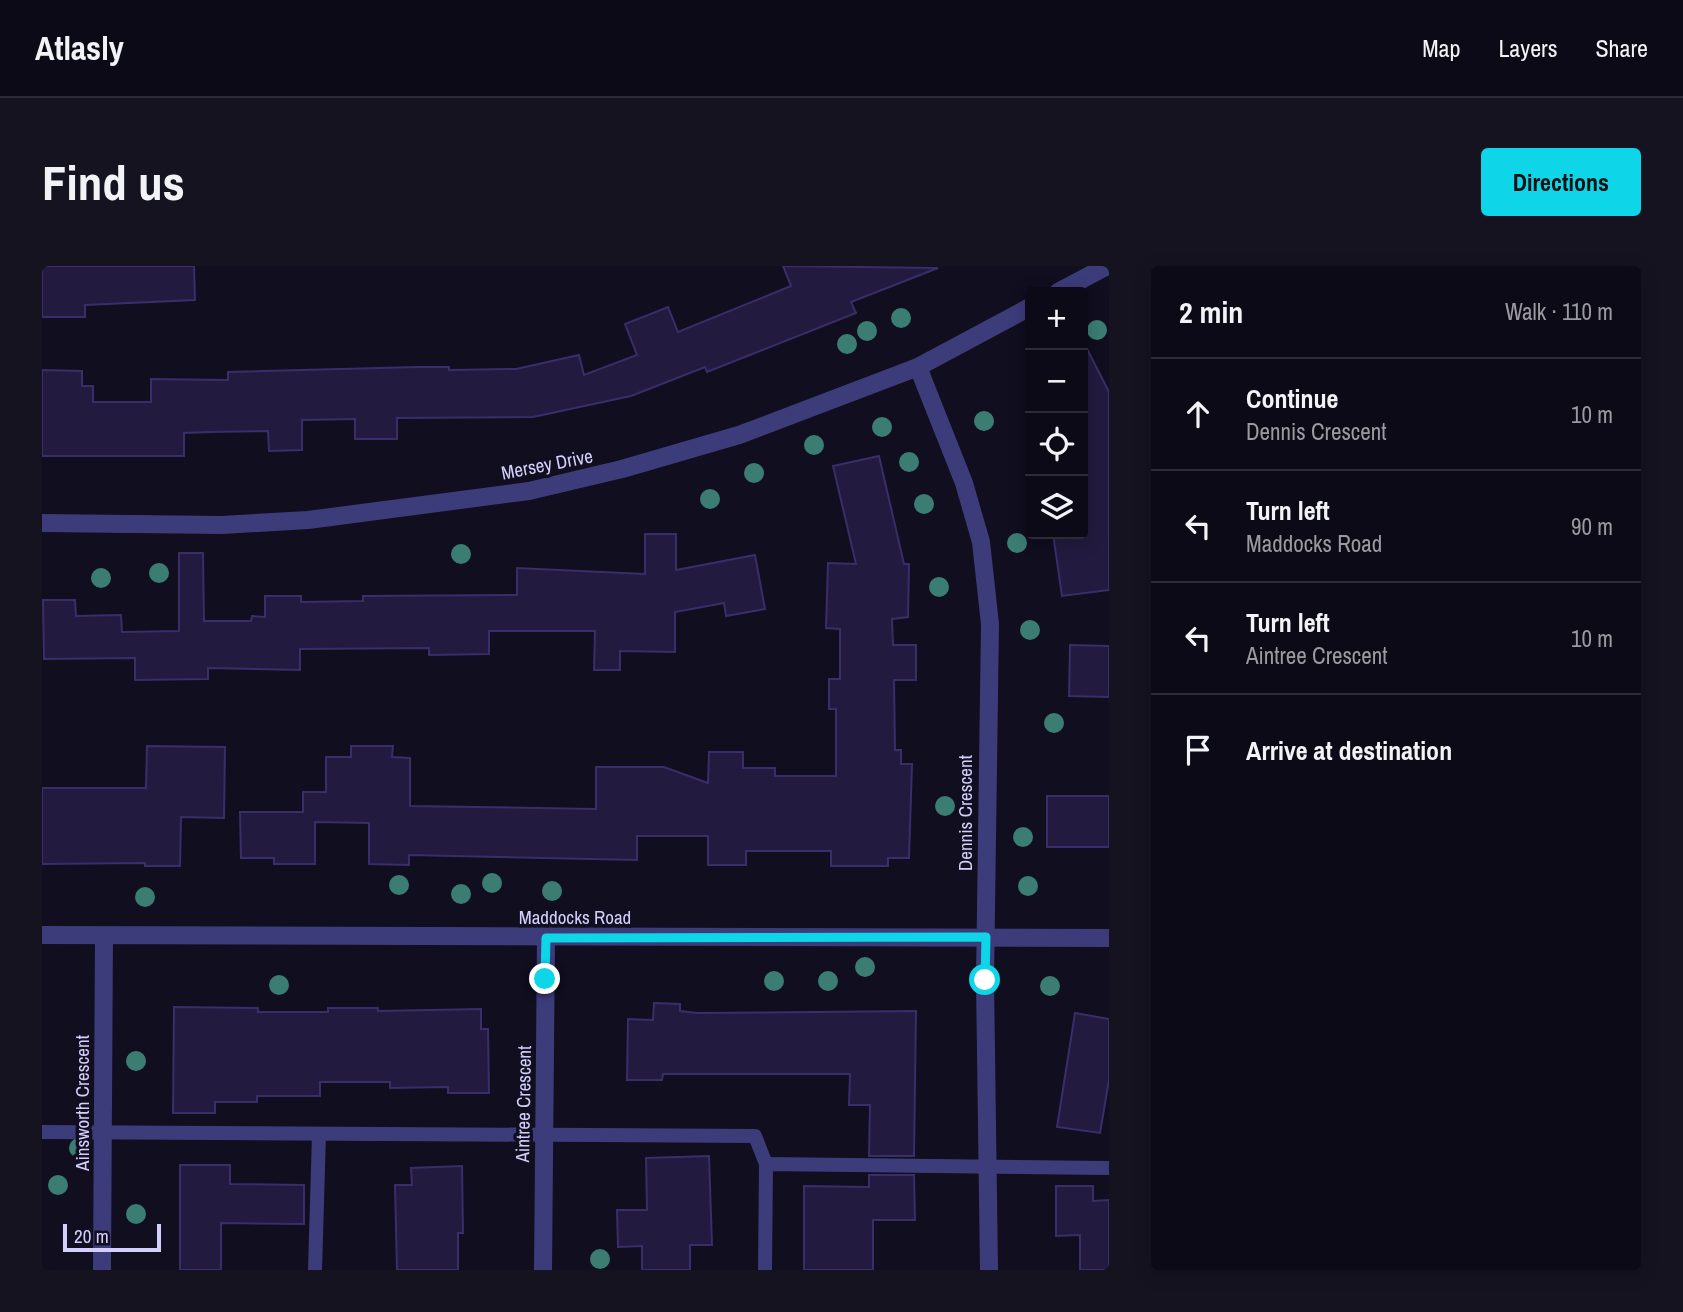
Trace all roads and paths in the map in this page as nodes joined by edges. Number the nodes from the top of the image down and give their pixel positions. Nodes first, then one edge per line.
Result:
1 (1107, 266) edge
2 (1068, 287) edge
3 (1025, 310) edge
4 (918, 368) junction
5 (42, 523) edge
6 (42, 935) edge
7 (104, 936) junction
8 (986, 937) junction
9 (1109, 937) edge
10 (546, 938) junction
11 (42, 1132) edge
12 (103, 1133) junction
13 (319, 1134) junction
14 (543, 1135) junction
15 (766, 1164) junction
16 (989, 1168) junction
17 (1109, 1168) edge
18 (102, 1270) edge
19 (315, 1270) edge
20 (543, 1270) edge
21 (765, 1270) edge
22 (989, 1270) edge

1 - 2 street
3 - 4 street, Mersey Drive
4 - 5 street, Mersey Drive
4 - 8 street, Dennis Crescent
6 - 7 street, Maddocks Road
7 - 10 street, Maddocks Road
7 - 12 street, Ainsworth Crescent
8 - 9 street, Maddocks Road
8 - 10 street, Maddocks Road
8 - 16 street, Dennis Crescent
10 - 14 street, Aintree Crescent
11 - 12 lane
12 - 13 lane
12 - 18 street, Ainsworth Crescent
13 - 14 lane
13 - 19 lane
14 - 15 lane
14 - 20 street, Aintree Crescent
15 - 16 lane
15 - 21 lane
16 - 17 lane
16 - 22 street, Dennis Crescent

